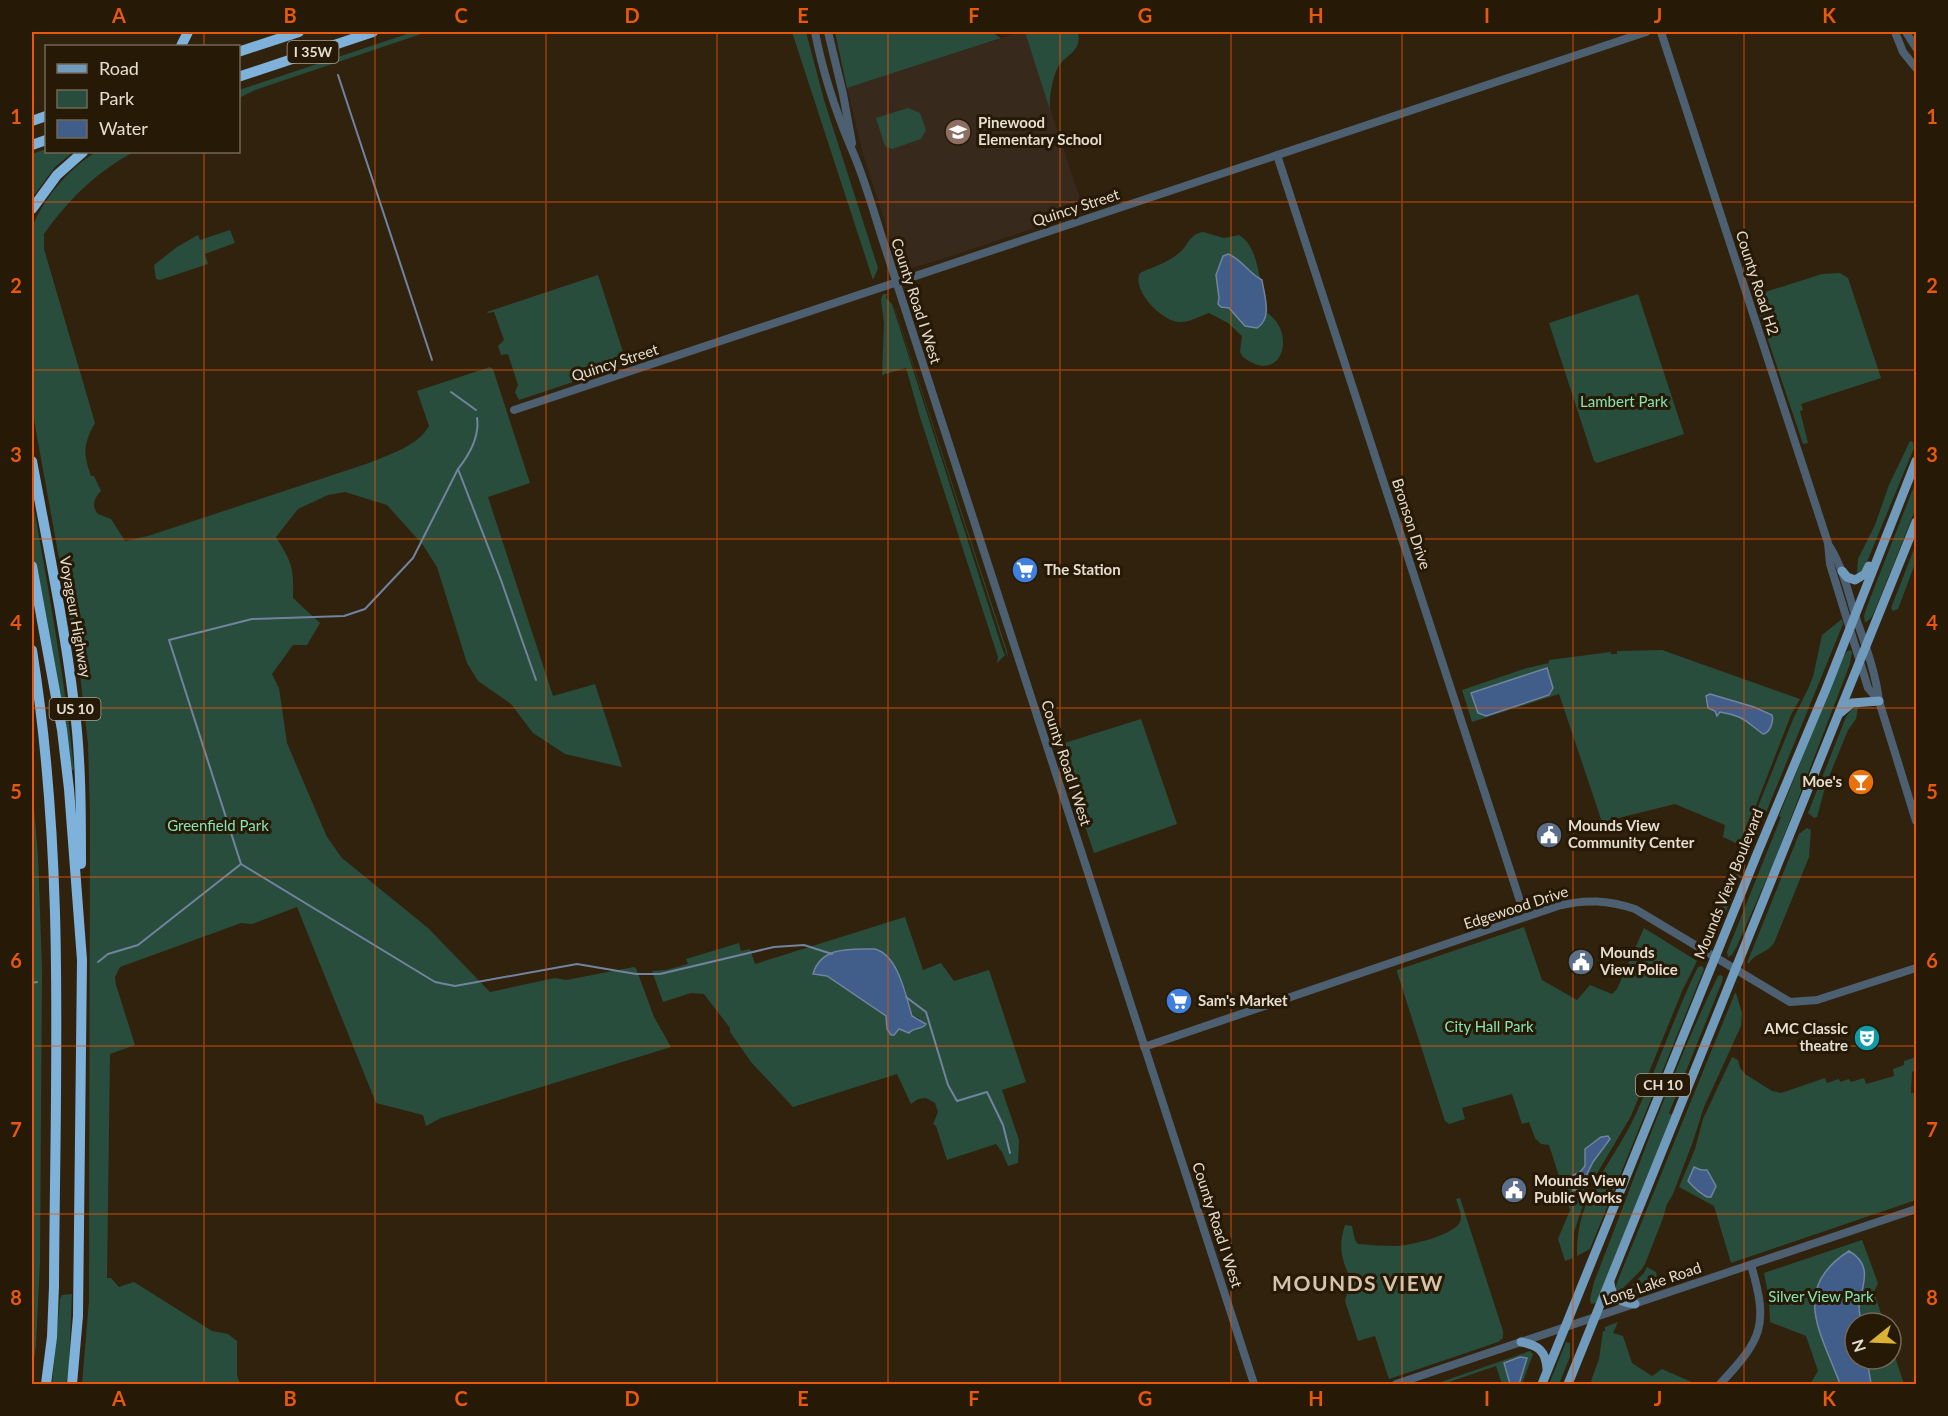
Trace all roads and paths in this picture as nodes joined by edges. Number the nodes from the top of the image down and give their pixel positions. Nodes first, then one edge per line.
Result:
1 (298, 32) edge
2 (373, 32) edge
3 (815, 32) edge
4 (828, 32) edge
5 (1646, 32) edge
6 (1661, 32) edge
7 (1895, 32) edge
8 (1906, 32) edge
9 (1917, 48) edge
10 (240, 51) edge
11 (1917, 68) edge
12 (240, 76) edge
13 (852, 150) junction
14 (82, 153) edge
15 (1277, 155) junction
16 (32, 209) edge
17 (896, 283) junction
18 (514, 410) dead end
19 (32, 461) edge
20 (1917, 461) edge
21 (1917, 522) edge
22 (1886, 535) junction
23 (1828, 543) junction
24 (32, 566) edge
25 (1842, 571) junction
26 (1855, 613) junction
27 (1850, 626) junction
28 (1866, 647) junction
29 (32, 650) edge
30 (1860, 662) junction
31 (1879, 701) junction
32 (1838, 715) junction
33 (1917, 786) edge
34 (1906, 790) junction
35 (1917, 822) edge
36 (1520, 901) dead end
37 (1715, 957) junction
38 (82, 960) junction
39 (1917, 968) edge
40 (1735, 970) junction
41 (1144, 1047) junction
42 (1917, 1209) edge
43 (1751, 1265) junction
44 (1610, 1281) junction
45 (1635, 1304) junction
46 (1596, 1317) junction
47 (1565, 1328) junction
48 (1521, 1342) junction
49 (1546, 1373) junction
50 (46, 1384) edge
51 (72, 1384) edge
52 (1254, 1384) edge
53 (1396, 1384) edge
54 (1542, 1384) edge
55 (1569, 1384) edge
56 (1720, 1384) edge

1 - 10 highway, I 35W
2 - 12 highway, I 35W
3 - 13 street, County Road I West
4 - 13 street, County Road I West
5 - 15 street, Quincy Street
6 - 23 street, County Road H2
7 - 11 street
8 - 9 street
13 - 17 street, County Road I West
14 - 16 highway
15 - 17 street, Quincy Street
15 - 36 street, Bronson Drive
17 - 18 street, Quincy Street
17 - 41 street, County Road I West
19 - 38 highway, Voyageur Highway / US 10
20 - 22 main road, Mounds View Boulevard / CH 10
21 - 28 main road, CH 10
22 - 25 main road
22 - 26 main road, Mounds View Boulevard / CH 10
23 - 25 street, County Road H2
23 - 27 street, County Road H2
24 - 38 highway
25 - 26 street, County Road H2
26 - 27 main road, Mounds View Boulevard / CH 10
26 - 28 street, County Road H2
27 - 30 street, County Road H2
27 - 37 main road, Mounds View Boulevard / CH 10
28 - 30 main road, CH 10
28 - 31 street, County Road H2
29 - 50 highway, US 10
30 - 31 street, County Road H2
30 - 32 main road, CH 10
31 - 32 main road
31 - 34 street, County Road H2
32 - 40 main road, CH 10
33 - 34 street
34 - 35 street, County Road H2
37 - 40 street, Edgewood Drive
37 - 41 street, Edgewood Drive
37 - 47 main road, Mounds View Boulevard / CH 10
38 - 51 highway, US 10
39 - 40 street, Edgewood Drive
40 - 44 main road, CH 10
41 - 52 street, County Road I West
42 - 43 street, Long Lake Road
43 - 45 street, Long Lake Road
43 - 56 street
44 - 45 main road
44 - 46 main road, CH 10
45 - 46 street, Long Lake Road
46 - 47 street, Long Lake Road
46 - 55 main road, CH 10
47 - 48 street, Long Lake Road
47 - 49 main road, Mounds View Boulevard / CH 10
48 - 49 main road
48 - 53 street, Long Lake Road
49 - 54 main road, Mounds View Boulevard / CH 10

